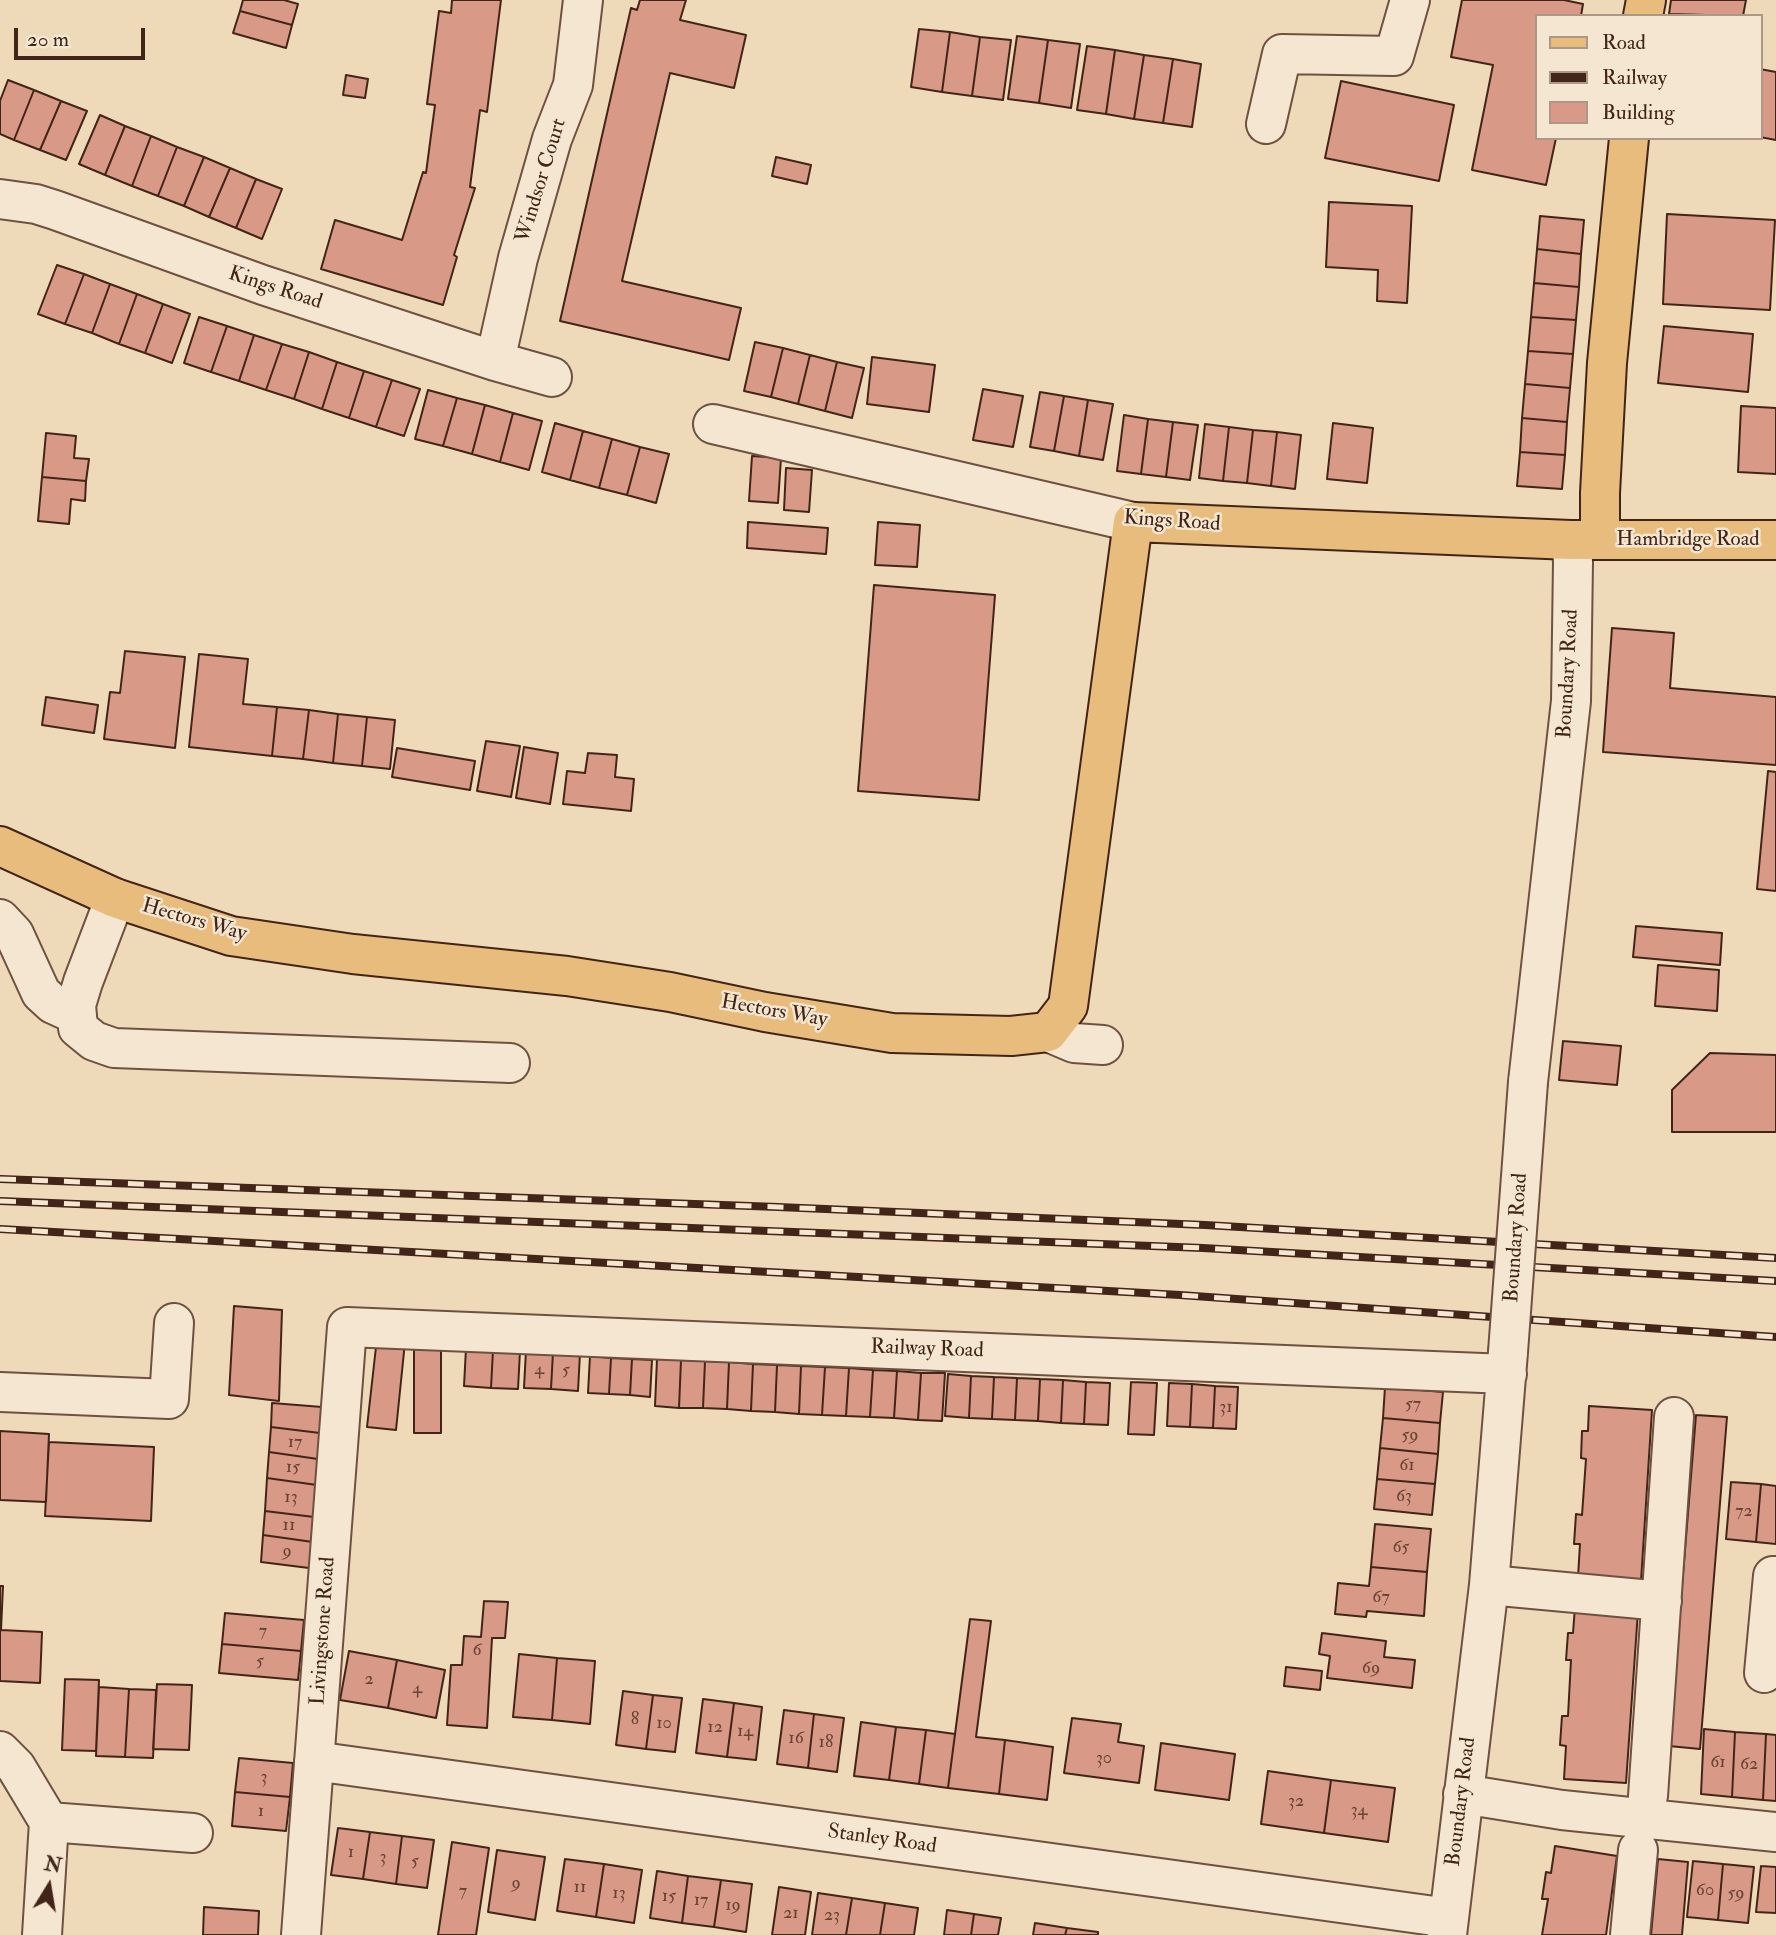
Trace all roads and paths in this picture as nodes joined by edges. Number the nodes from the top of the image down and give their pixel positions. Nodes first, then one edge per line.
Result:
1 (583, 0) edge
2 (1410, 0) edge
3 (1266, 124) dead end
4 (1629, 140) edge
5 (4, 200) edge
6 (495, 361) junction
7 (552, 377) dead end
8 (713, 424) dead end
9 (1133, 522) junction
10 (1585, 540) junction
11 (1776, 540) edge
12 (0, 846) edge
13 (115, 898) junction
14 (0, 919) edge
15 (77, 1015) junction
16 (1048, 1032) junction
17 (1103, 1045) dead end
18 (510, 1063) dead end
19 (174, 1323) dead end
20 (348, 1327) joint
21 (1508, 1363) junction
22 (0, 1392) edge
23 (1674, 1417) dead end
24 (1776, 1576) edge
25 (1489, 1585) junction
26 (1662, 1601) junction
27 (1764, 1673) dead end
28 (0, 1751) edge
29 (314, 1761) junction
30 (1462, 1794) junction
31 (1648, 1796) dead end
32 (49, 1822) junction
33 (1776, 1832) edge
34 (193, 1833) dead end
35 (1638, 1850) dead end
36 (1448, 1927) edge
37 (42, 1935) edge
38 (301, 1935) edge
39 (1630, 1935) edge

1 - 6 street, Windsor Court
2 - 3 street
4 - 10 main road, Boundary Road
5 - 6 street, Kings Road
6 - 7 street, Kings Road
8 - 9 street, Kings Road
9 - 10 main road, Kings Road
9 - 16 main road
10 - 11 main road, Hambridge Road
10 - 21 street, Boundary Road, bridge
12 - 13 main road, Hectors Way
13 - 15 street
13 - 16 main road, Hectors Way
14 - 15 street
15 - 18 street
16 - 17 street
19 - 22 street
20 - 21 street, Railway Road
20 - 29 street, Livingstone Road
21 - 25 street, Boundary Road
23 - 26 street
24 - 27 street
25 - 26 street
25 - 30 street, Boundary Road
26 - 31 street
28 - 32 street
29 - 36 street, Stanley Road
29 - 38 street, Livingstone Road
30 - 33 street
30 - 36 street, Boundary Road
32 - 34 street
32 - 37 street
35 - 39 street

